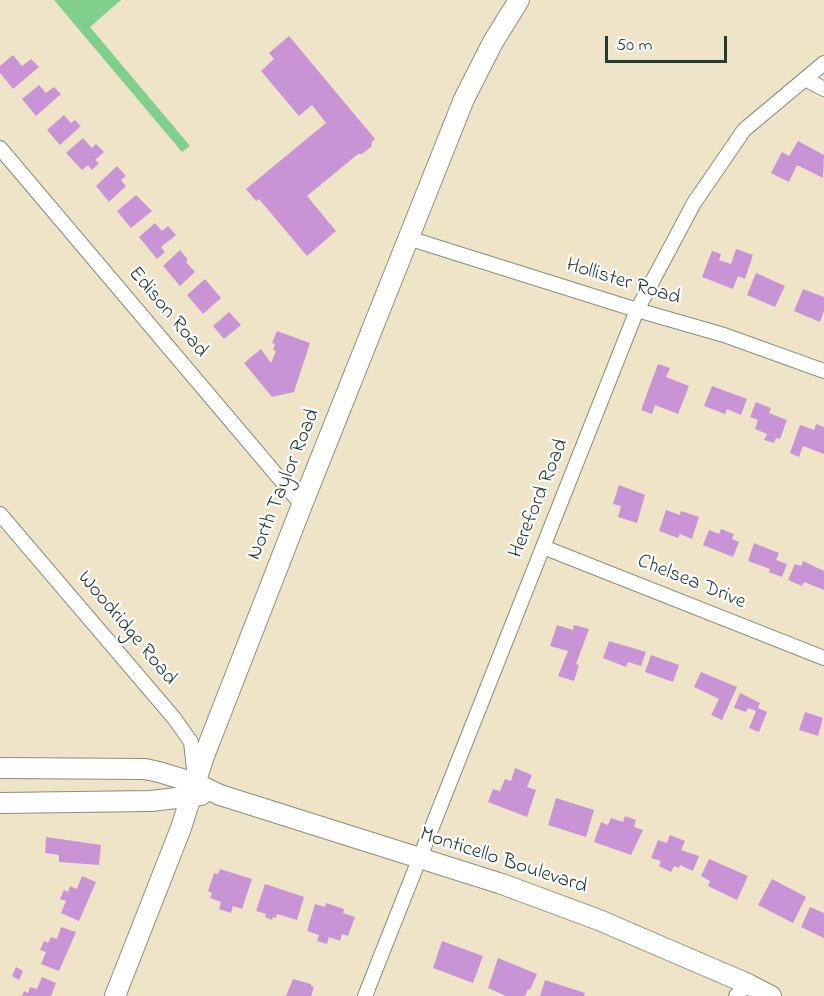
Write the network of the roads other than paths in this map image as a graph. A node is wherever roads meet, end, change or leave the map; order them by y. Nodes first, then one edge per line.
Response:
1 (519, 0) edge
2 (824, 63) edge
3 (805, 79) junction
4 (824, 89) edge
5 (0, 148) edge
6 (408, 238) junction
7 (638, 310) junction
8 (824, 370) edge
9 (302, 506) junction
10 (0, 514) edge
11 (5, 526) edge
12 (543, 547) junction
13 (824, 658) edge
14 (0, 768) edge
15 (193, 790) junction
16 (0, 803) edge
17 (419, 859) junction
18 (742, 990) edge
19 (115, 996) edge
20 (365, 996) edge
21 (771, 996) edge

1 - 6 street, North Taylor Road
2 - 3 street, Hereford Road
3 - 4 street
3 - 7 street, Hereford Road
5 - 9 street, Edison Road
6 - 7 street, Hollister Road
6 - 9 street, North Taylor Road
7 - 8 street, Hollister Road
7 - 12 street, Hereford Road
9 - 15 street, North Taylor Road
10 - 11 street, Woodridge Road
11 - 15 street, Woodridge Road
12 - 13 street, Chelsea Drive
12 - 17 street, Hereford Road
14 - 15 street, Monticello Boulevard
15 - 16 street
15 - 17 street, Monticello Boulevard
15 - 19 street, North Taylor Road
17 - 18 street, Monticello Boulevard
17 - 20 street, Hereford Road
18 - 21 street, Monticello Boulevard

